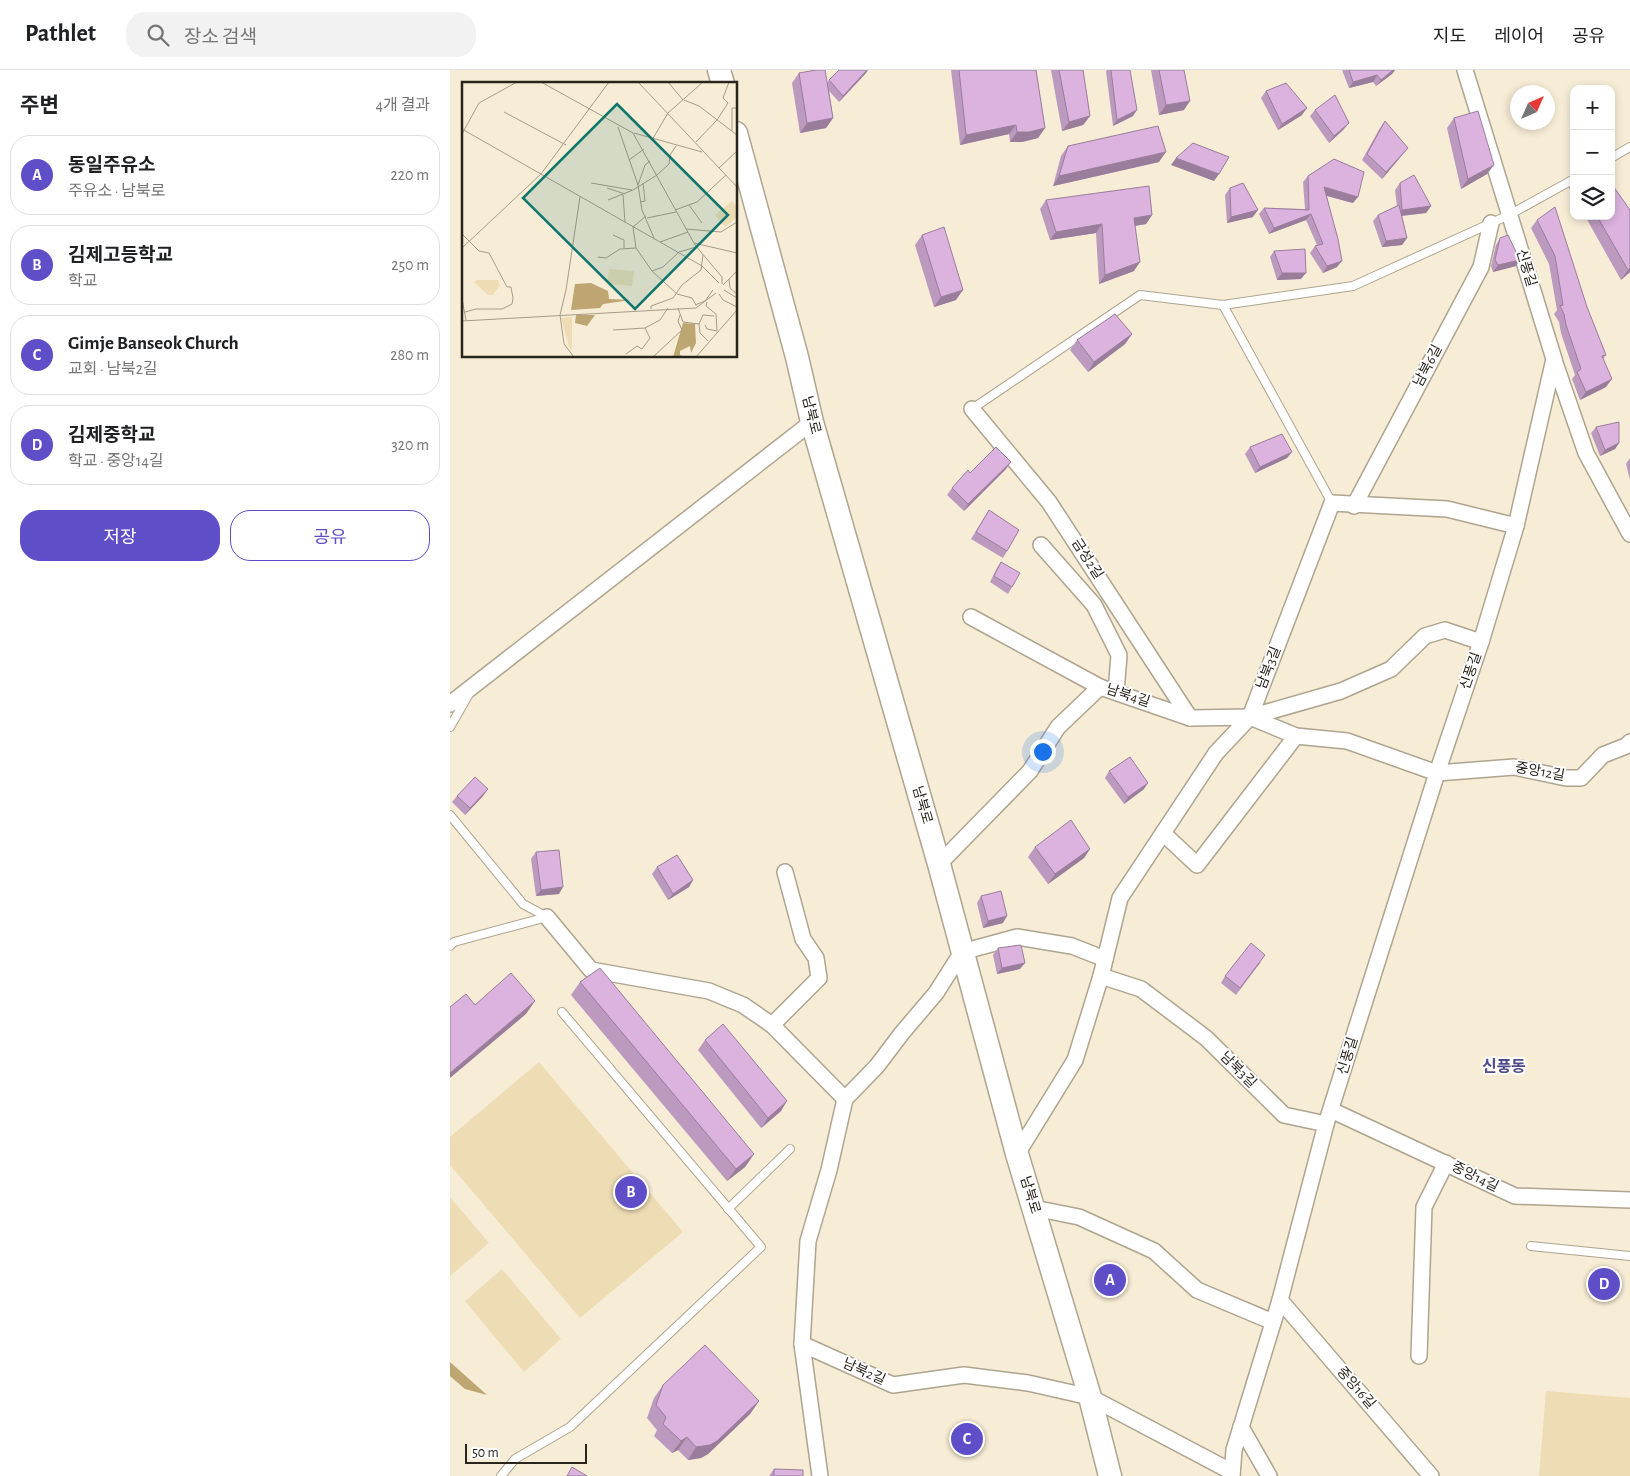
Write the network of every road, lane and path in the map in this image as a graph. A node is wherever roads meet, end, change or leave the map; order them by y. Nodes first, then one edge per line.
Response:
1 (1465, 70) edge
2 (738, 140) edge
3 (1630, 147) edge
4 (1615, 156) edge
5 (1570, 181) edge
6 (1509, 215) junction
7 (1490, 223) junction
8 (1223, 304) junction
9 (1554, 359) junction
10 (972, 409) joint
11 (812, 422) junction
12 (1332, 503) junction
13 (1354, 506) junction
14 (1516, 526) junction
15 (1628, 527) edge
16 (1041, 545) dead end
17 (971, 617) dead end
18 (1481, 642) junction
19 (473, 687) junction
20 (1100, 687) junction
21 (1116, 692) junction
22 (450, 704) edge
23 (1250, 717) junction
24 (1190, 718) junction
25 (450, 727) edge
26 (1296, 736) junction
27 (1630, 742) edge
28 (1437, 773) junction
29 (450, 815) edge
30 (1162, 833) junction
31 (939, 864) junction
32 (785, 872) dead end
33 (547, 918) junction
34 (450, 946) edge
35 (962, 952) junction
36 (1105, 959) junction
37 (1102, 976) junction
38 (562, 1012) dead end
39 (772, 1025) junction
40 (845, 1099) junction
41 (1328, 1117) junction
42 (790, 1149) dead end
43 (1017, 1154) junction
44 (1446, 1163) junction
45 (1630, 1200) edge
46 (1034, 1208) junction
47 (728, 1209) junction
48 (1531, 1246) dead end
49 (1630, 1256) edge
50 (1280, 1300) junction
51 (1273, 1322) junction
52 (802, 1344) junction
53 (1420, 1356) dead end
54 (1090, 1397) junction
55 (1241, 1427) junction
56 (1232, 1474) edge
57 (501, 1476) edge
58 (820, 1476) edge
59 (1110, 1476) edge
60 (1269, 1476) edge
61 (1431, 1476) edge

1 - 6 street, 신풍길
2 - 11 main road, 남북로
3 - 4 lane
5 - 6 lane
6 - 7 lane
6 - 9 street, 신풍길
7 - 8 lane
7 - 13 street, 남북6길
8 - 10 lane
8 - 12 lane
9 - 14 street, 신풍길
9 - 15 street
10 - 24 street, 금성2길
11 - 19 street
11 - 31 main road, 남북로
12 - 13 street
12 - 23 street, 남북3길
13 - 14 street
14 - 18 street, 신풍길
16 - 21 street
17 - 20 street, 남북4길
18 - 23 street, 신풍길
18 - 28 street, 신풍길
19 - 22 street
19 - 25 lane
20 - 21 street, 남북4길
20 - 31 street
21 - 24 street, 남북4길
23 - 24 street, 남북4길
23 - 26 street, 남북4길
23 - 30 street, 남북3길
26 - 28 street, 남북4길
26 - 30 street
27 - 28 street, 중앙12길
28 - 41 street, 신풍길
29 - 33 lane
30 - 36 street, 남북3길
31 - 35 main road, 남북로
32 - 39 street
33 - 34 lane
33 - 39 street
35 - 36 street
35 - 40 street
35 - 43 main road, 남북로
36 - 37 street, 남북3길
37 - 41 street, 남북3길
37 - 43 street, 남북3길
38 - 47 lane
39 - 40 street
40 - 52 street
41 - 44 street, 중앙14길
41 - 50 street, 신풍길
42 - 47 lane
43 - 46 main road, 남북로
44 - 45 street, 중앙14길
44 - 53 street
46 - 51 street
46 - 54 main road, 남북로
47 - 57 lane
48 - 49 lane
50 - 51 street, 신풍길
50 - 61 street, 중앙16길
51 - 55 street, 신풍길
52 - 54 street, 남북2길
52 - 58 street
54 - 56 street, 남북2길
54 - 59 main road, 남북로
55 - 56 street, 신풍길
55 - 60 street

